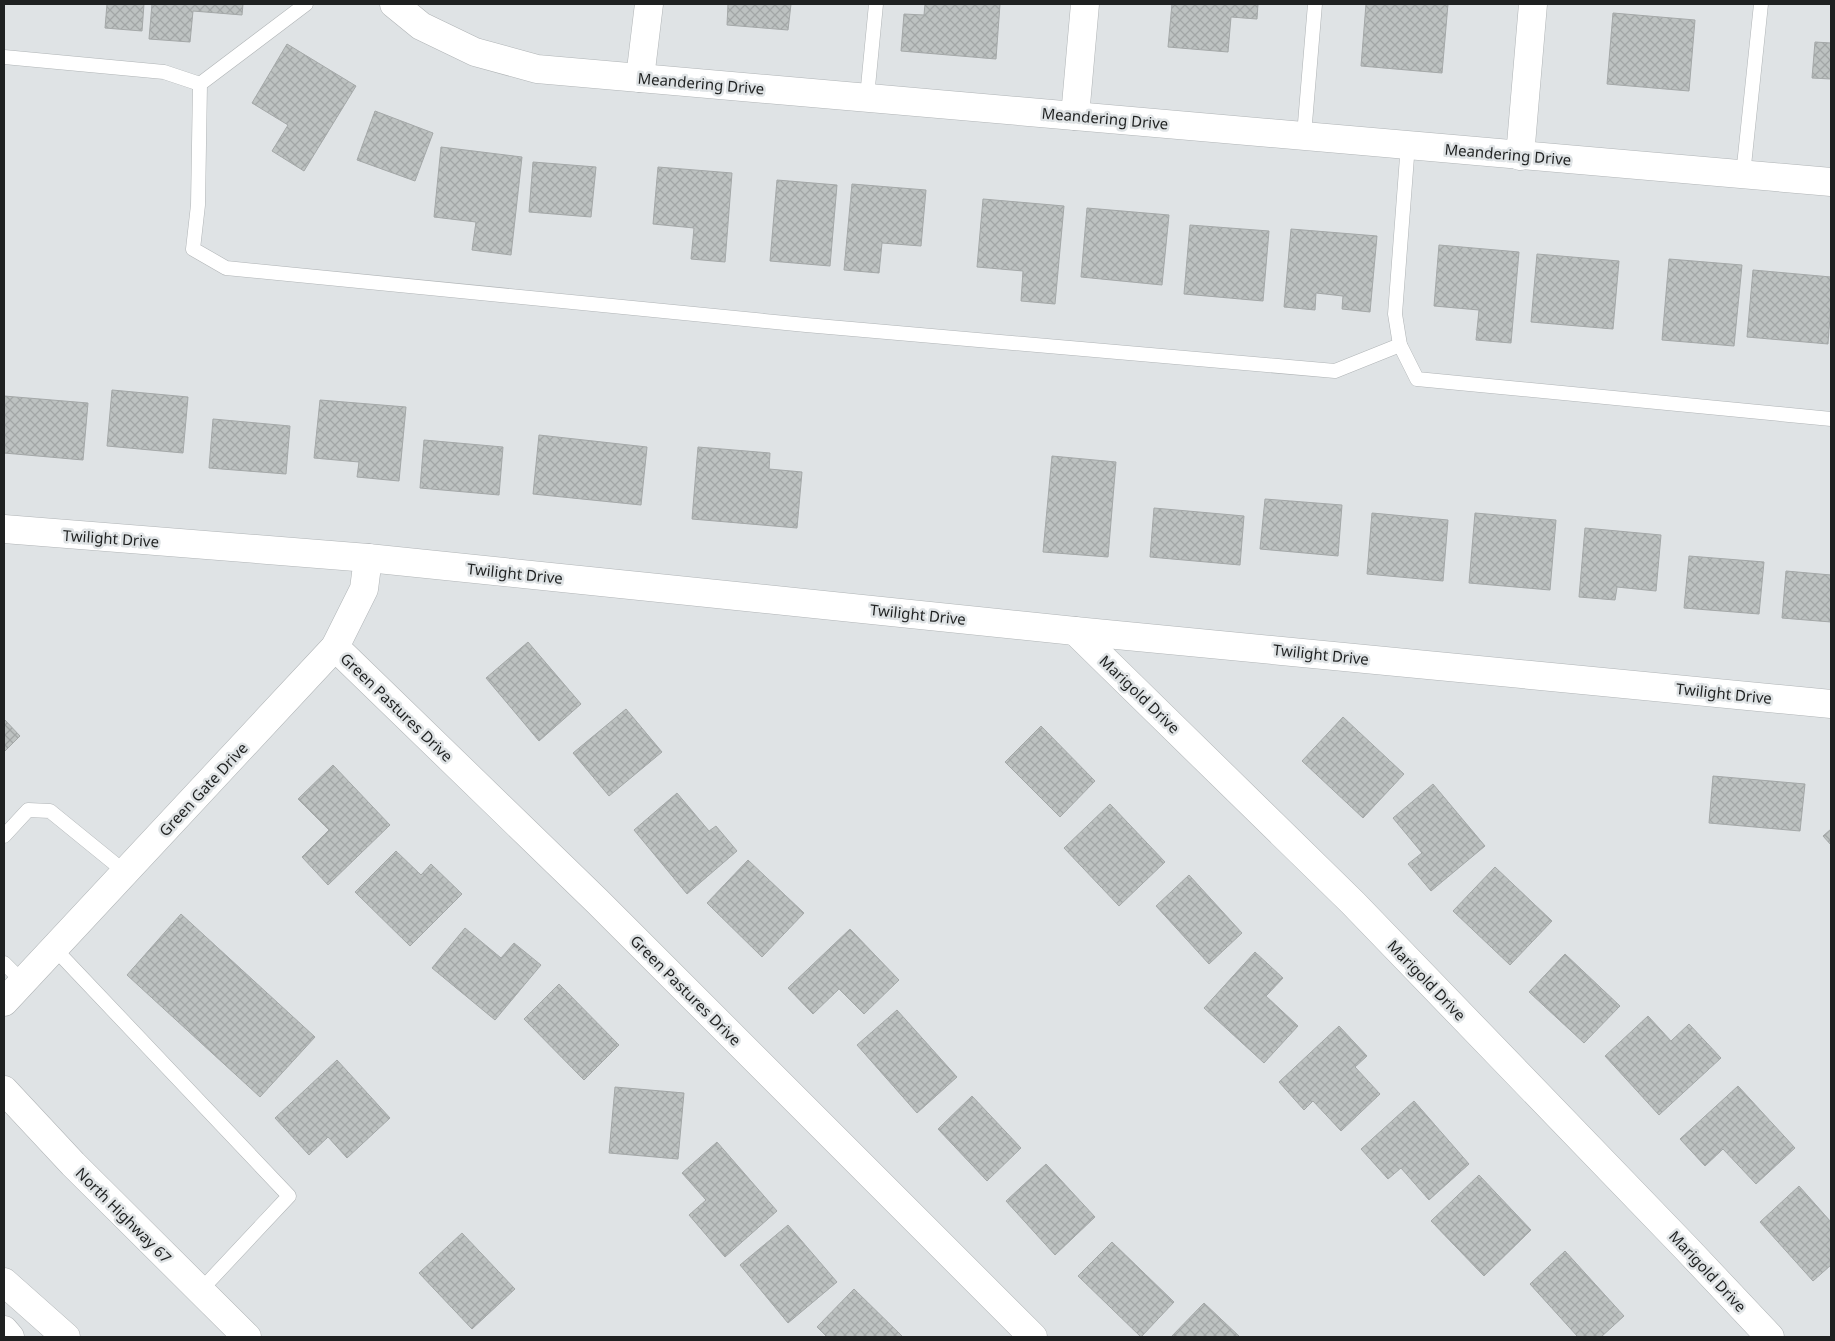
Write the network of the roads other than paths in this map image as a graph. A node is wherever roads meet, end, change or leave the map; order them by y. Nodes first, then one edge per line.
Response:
1 (306, 4) edge
2 (394, 4) edge
3 (649, 4) edge
4 (876, 4) edge
5 (1086, 4) edge
6 (1315, 4) edge
7 (1533, 4) edge
8 (1761, 4) edge
9 (4, 57) edge
10 (640, 78) junction
11 (200, 84) junction
12 (867, 98) junction
13 (1075, 116) junction
14 (1304, 135) junction
15 (1408, 144) junction
16 (1520, 156) junction
17 (1743, 175) junction
18 (1831, 182) edge
19 (1400, 345) junction
20 (1831, 418) edge
21 (4, 530) edge
22 (368, 558) junction
23 (1076, 631) junction
24 (335, 647) junction
25 (1831, 704) edge
26 (4, 836) edge
27 (125, 872) junction
28 (54, 948) junction
29 (4, 962) edge
30 (23, 982) junction
31 (4, 1002) edge
32 (4, 1090) edge
33 (4, 1282) edge
34 (200, 1291) junction
35 (4, 1330) edge
36 (10, 1337) edge
37 (66, 1337) edge
38 (247, 1337) edge
39 (1033, 1337) edge
40 (1770, 1337) edge

1 - 11 lane
2 - 10 main road, Meandering Drive
3 - 10 main road
4 - 12 lane
5 - 13 main road
6 - 14 lane
7 - 16 main road
8 - 17 lane
9 - 11 lane
10 - 12 main road, Meandering Drive
11 - 19 lane
12 - 13 main road, Meandering Drive
13 - 14 main road, Meandering Drive
14 - 15 main road, Meandering Drive
15 - 16 main road, Meandering Drive
15 - 19 lane
16 - 17 main road, Meandering Drive
17 - 18 main road, Meandering Drive
19 - 20 lane
21 - 22 main road, Twilight Drive
22 - 23 main road, Twilight Drive
22 - 24 main road, Green Gate Drive
23 - 25 main road, Twilight Drive
23 - 40 main road, Marigold Drive
24 - 27 main road, Green Gate Drive
24 - 39 main road, Green Pastures Drive
26 - 27 lane
27 - 28 main road, Green Gate Drive
28 - 30 main road, Green Gate Drive
28 - 34 lane
29 - 30 lane
30 - 31 main road, Green Gate Drive
32 - 34 main road, North Highway 67
33 - 37 main road
34 - 38 main road, North Highway 67
35 - 36 main road

